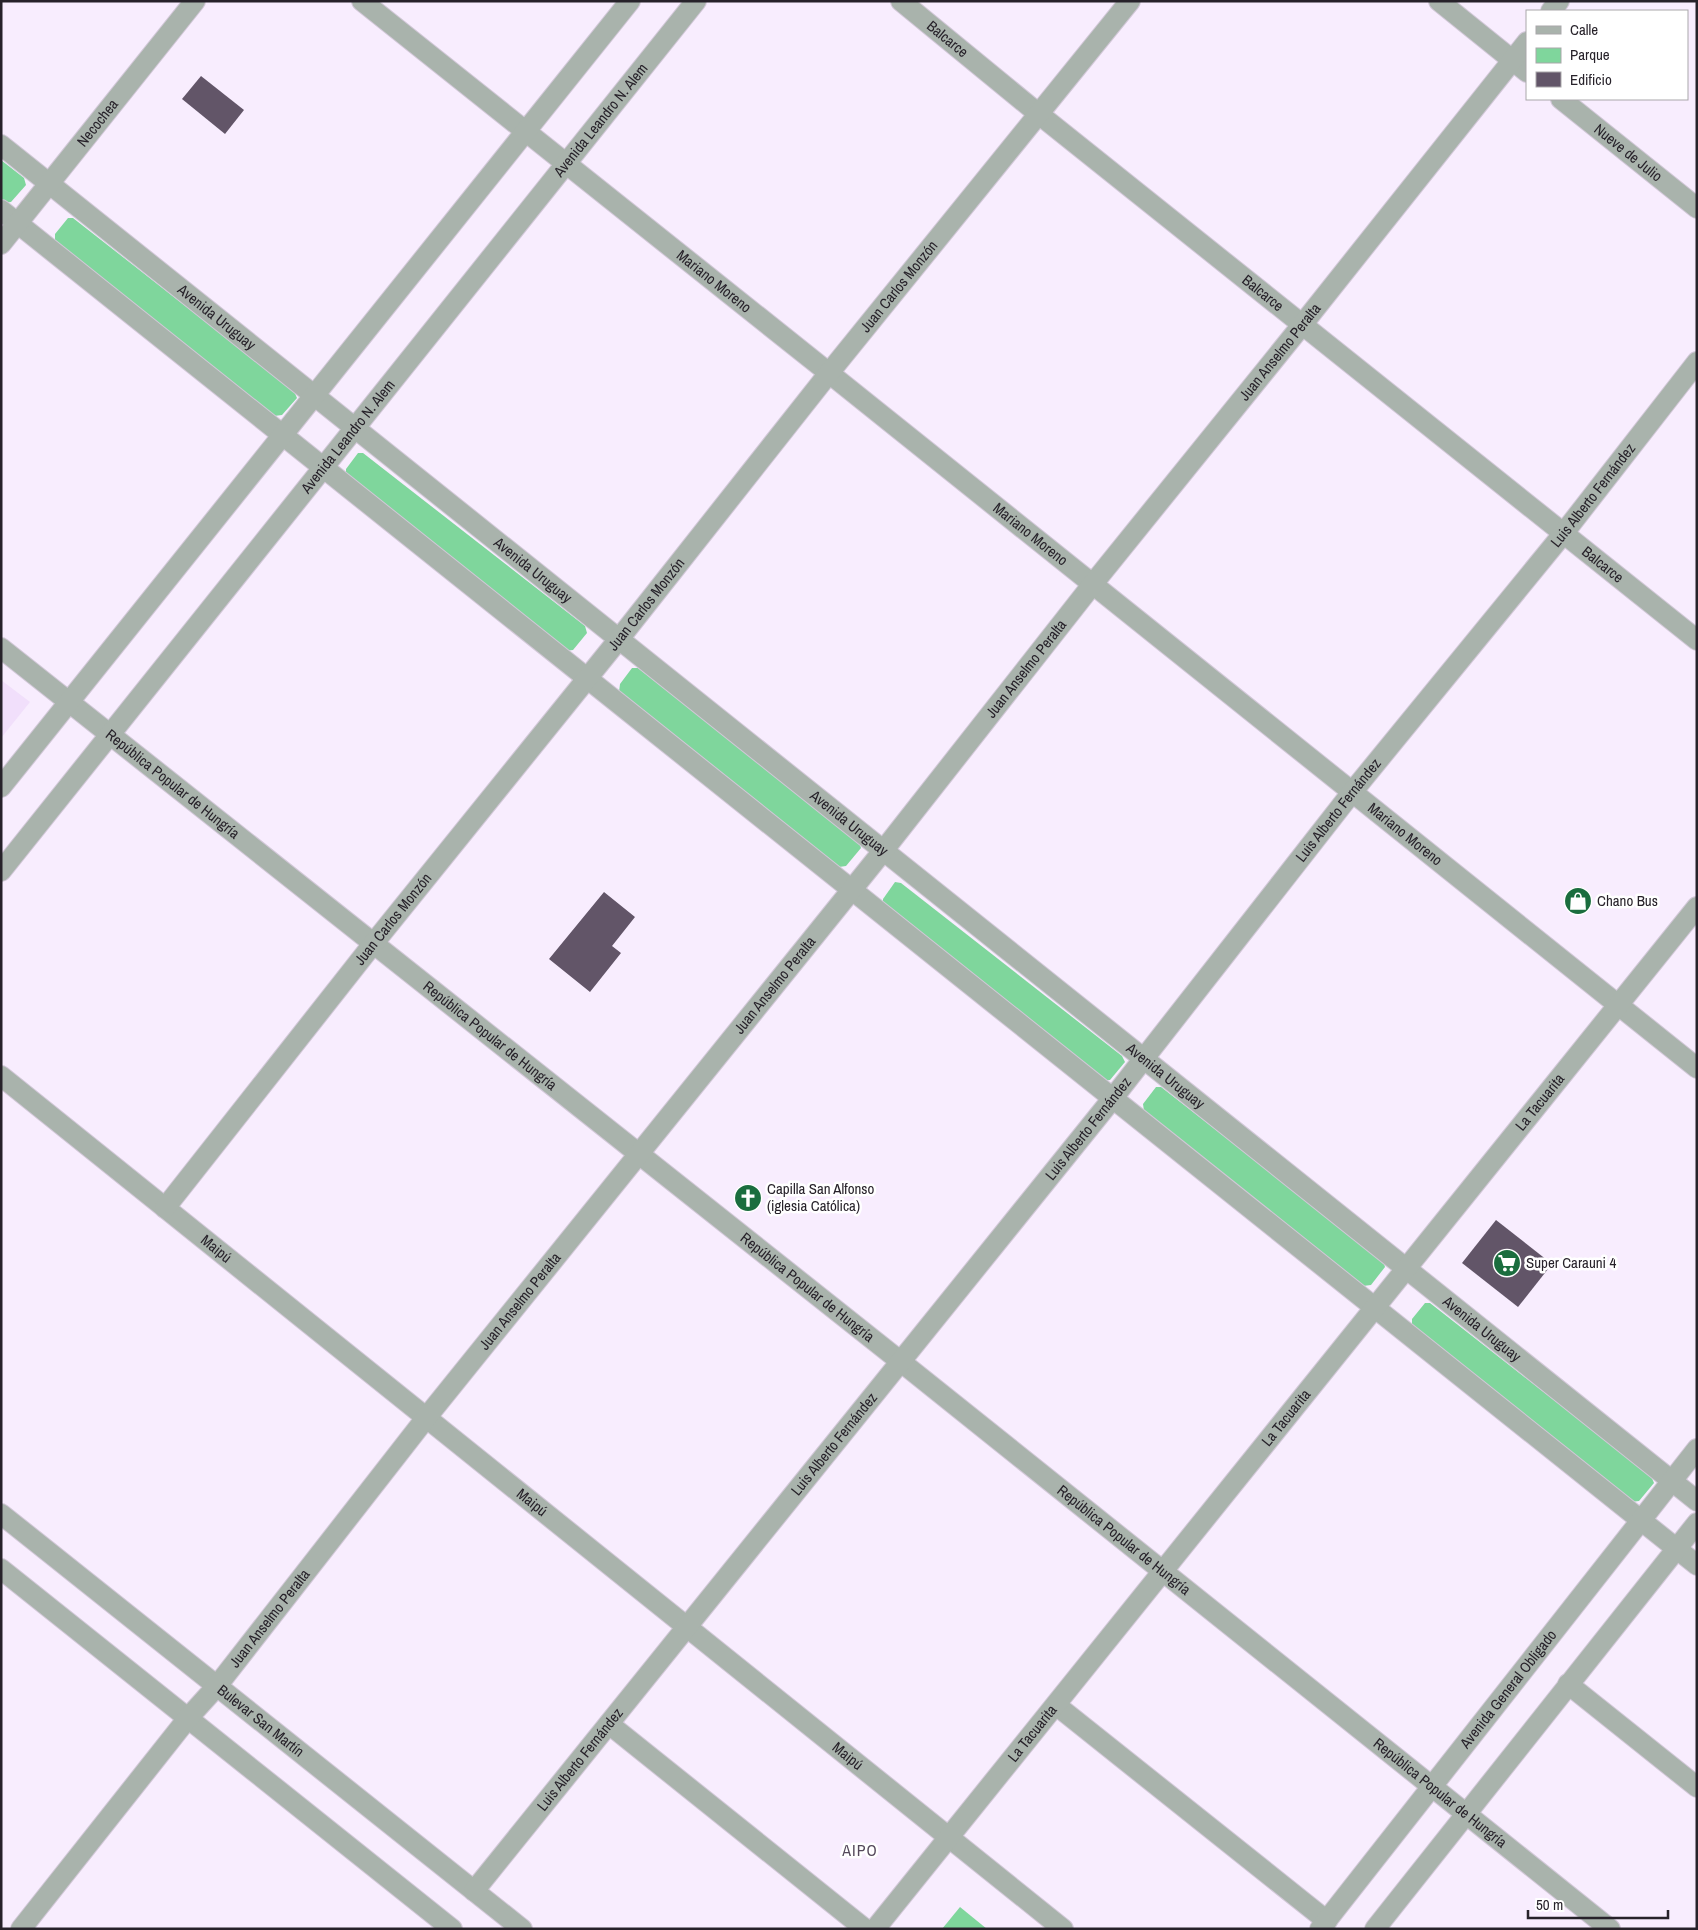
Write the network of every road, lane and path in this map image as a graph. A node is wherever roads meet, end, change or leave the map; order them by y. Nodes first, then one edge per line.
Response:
1 (195, 1) edge
2 (362, 1) edge
3 (630, 1) edge
4 (696, 1) edge
5 (901, 1) edge
6 (1130, 1) edge
7 (1440, 1) edge
8 (1526, 45) edge
9 (1519, 66) edge
10 (1561, 100) edge
11 (1040, 115) junction
12 (526, 131) junction
13 (1, 145) edge
14 (566, 163) junction
15 (49, 184) junction
16 (1697, 208) edge
17 (1, 210) edge
18 (18, 223) junction
19 (1, 244) edge
20 (1302, 325) junction
21 (1697, 362) edge
22 (830, 372) junction
23 (314, 396) junction
24 (356, 429) junction
25 (283, 435) junction
26 (324, 468) junction
27 (1563, 534) junction
28 (1092, 585) junction
29 (619, 639) junction
30 (1697, 640) edge
31 (1, 648) edge
32 (587, 678) junction
33 (69, 702) junction
34 (110, 734) junction
35 (1, 787) edge
36 (1353, 791) junction
37 (883, 850) junction
38 (1, 871) edge
39 (852, 890) junction
40 (1697, 907) edge
41 (373, 944) junction
42 (1619, 1005) junction
43 (1144, 1059) junction
44 (1697, 1068) edge
45 (1, 1076) edge
46 (1112, 1098) junction
47 (639, 1154) junction
48 (165, 1208) junction
49 (1406, 1268) junction
50 (1374, 1308) junction
51 (900, 1361) junction
52 (426, 1418) junction
53 (1697, 1449) edge
54 (1671, 1481) junction
55 (1697, 1501) edge
56 (1, 1514) edge
57 (1640, 1520) junction
58 (1697, 1523) edge
59 (1676, 1549) junction
60 (1697, 1565) edge
61 (1, 1569) edge
62 (1162, 1571) junction
63 (687, 1628) junction
64 (1568, 1684) junction
65 (216, 1686) junction
66 (1056, 1705) junction
67 (188, 1718) junction
68 (609, 1724) junction
69 (1697, 1787) edge
70 (1432, 1788) junction
71 (1466, 1814) junction
72 (948, 1838) junction
73 (474, 1891) junction
74 (1323, 1925) edge
75 (21, 1929) edge
76 (452, 1929) edge
77 (522, 1929) edge
78 (865, 1929) edge
79 (875, 1929) edge
80 (1062, 1929) edge
81 (1375, 1929) edge
82 (1610, 1929) edge

1 - 15 street, Necochea
2 - 12 street, Mariano Moreno
3 - 12 street
4 - 14 street, Avenida Leandro N. Alem
5 - 11 street, Balcarce
6 - 11 street, Juan Carlos Monzón
7 - 9 street
8 - 9 street, Juan Anselmo Peralta
9 - 20 street, Juan Anselmo Peralta
10 - 16 street, Nueve de Julio
11 - 20 street, Balcarce
11 - 22 street, Juan Carlos Monzón
12 - 14 street, Mariano Moreno
12 - 23 street
13 - 15 street, Avenida Uruguay
14 - 22 street, Mariano Moreno
14 - 24 street, Avenida Leandro N. Alem
15 - 18 street, Necochea
15 - 23 street, Avenida Uruguay
17 - 18 street
18 - 19 street, Necochea
18 - 25 street
20 - 27 street, Balcarce
20 - 28 street, Juan Anselmo Peralta
21 - 27 street, Luis Alberto Fernández
22 - 28 street, Mariano Moreno
22 - 29 street, Juan Carlos Monzón
23 - 24 street, Avenida Uruguay
23 - 25 street
24 - 26 street, Avenida Leandro N. Alem
24 - 29 street, Avenida Uruguay
25 - 26 street
25 - 33 street
26 - 32 street
26 - 34 street, Avenida Leandro N. Alem
27 - 30 street, Balcarce
27 - 36 street, Luis Alberto Fernández
28 - 36 street, Mariano Moreno
28 - 37 street, Juan Anselmo Peralta
29 - 32 street, Juan Carlos Monzón
29 - 37 street, Avenida Uruguay
31 - 33 street, República Popular de Hungría
32 - 39 street
32 - 41 street, Juan Carlos Monzón
33 - 34 street, República Popular de Hungría
33 - 35 street
34 - 38 street, Avenida Leandro N. Alem
34 - 41 street, República Popular de Hungría
36 - 42 street, Mariano Moreno
36 - 43 street, Luis Alberto Fernández
37 - 39 street, Juan Anselmo Peralta
37 - 43 street, Avenida Uruguay
39 - 46 street
39 - 47 street, Juan Anselmo Peralta
40 - 42 street, La Tacuarita
41 - 47 street, República Popular de Hungría
41 - 48 street, Juan Carlos Monzón
42 - 44 street, Mariano Moreno
42 - 49 street, La Tacuarita
43 - 46 street, Luis Alberto Fernández
43 - 49 street, Avenida Uruguay
45 - 48 street, Maipú
46 - 50 street
46 - 51 street, Luis Alberto Fernández
47 - 51 street, República Popular de Hungría
47 - 52 street, Juan Anselmo Peralta
48 - 52 street, Maipú
49 - 50 street, La Tacuarita
49 - 54 street, Avenida Uruguay
50 - 57 street
50 - 62 street, La Tacuarita
51 - 62 street, República Popular de Hungría
51 - 63 street, Luis Alberto Fernández
52 - 63 street, Maipú
52 - 65 street, Juan Anselmo Peralta
53 - 54 street, Avenida General Obligado
54 - 55 street, Avenida Uruguay
54 - 57 street, Avenida General Obligado
56 - 65 street, Bulevar San Martín
57 - 59 street
57 - 70 street, Avenida General Obligado
58 - 59 street
59 - 60 street
59 - 64 street
61 - 67 street
62 - 66 street, La Tacuarita
62 - 70 street, República Popular de Hungría
63 - 68 street, Luis Alberto Fernández
63 - 72 street, Maipú
64 - 69 street
64 - 71 street
65 - 67 street, Juan Anselmo Peralta
65 - 73 street, Bulevar San Martín
66 - 72 street, La Tacuarita
66 - 74 street
67 - 75 street, Juan Anselmo Peralta
67 - 76 street
68 - 73 street, Luis Alberto Fernández
68 - 78 street
70 - 71 street, República Popular de Hungría
70 - 74 street, Avenida General Obligado
71 - 81 street
71 - 82 street, República Popular de Hungría
72 - 79 street, La Tacuarita
72 - 80 street, Maipú
73 - 77 street, Bulevar San Martín

